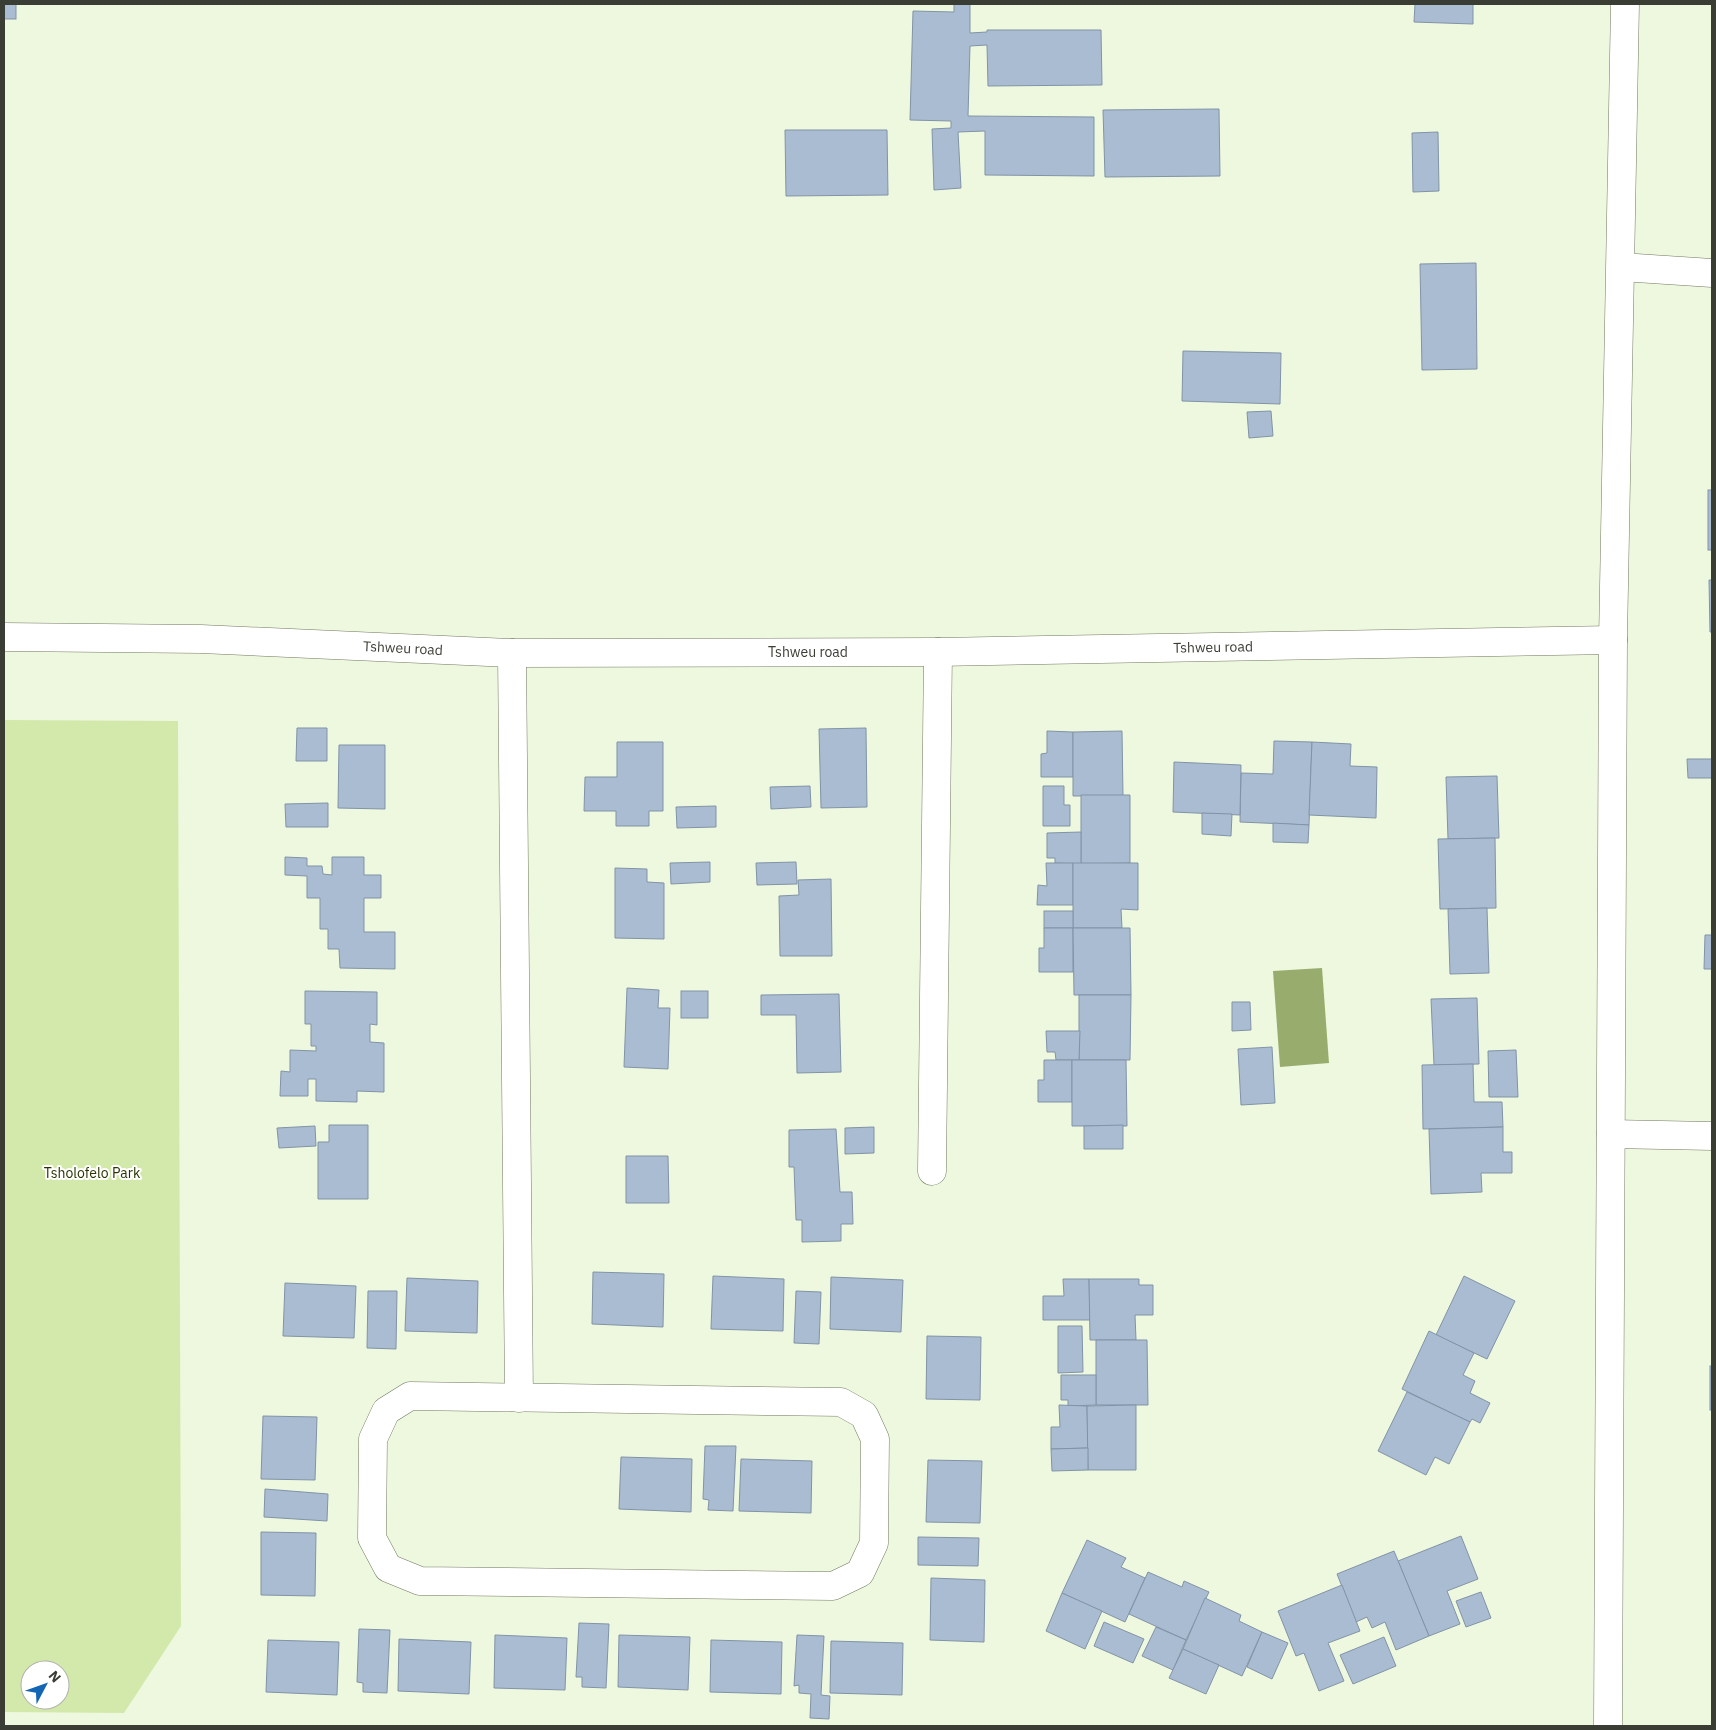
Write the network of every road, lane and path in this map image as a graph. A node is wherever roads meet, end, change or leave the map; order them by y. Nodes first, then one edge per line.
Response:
1 (1625, 4) edge
2 (1621, 267) junction
3 (1712, 273) edge
4 (4, 637) edge
5 (1613, 640) junction
6 (938, 652) junction
7 (512, 653) junction
8 (1611, 1134) junction
9 (1712, 1136) edge
10 (932, 1172) dead end
11 (519, 1398) junction
12 (1608, 1726) edge

1 - 2 street
2 - 3 street
2 - 5 street
4 - 7 street, Tshweu road
5 - 6 street, Tshweu road
5 - 8 street
6 - 7 street, Tshweu road
6 - 10 street
7 - 11 street
8 - 9 street
8 - 12 street
11 - 11 street

